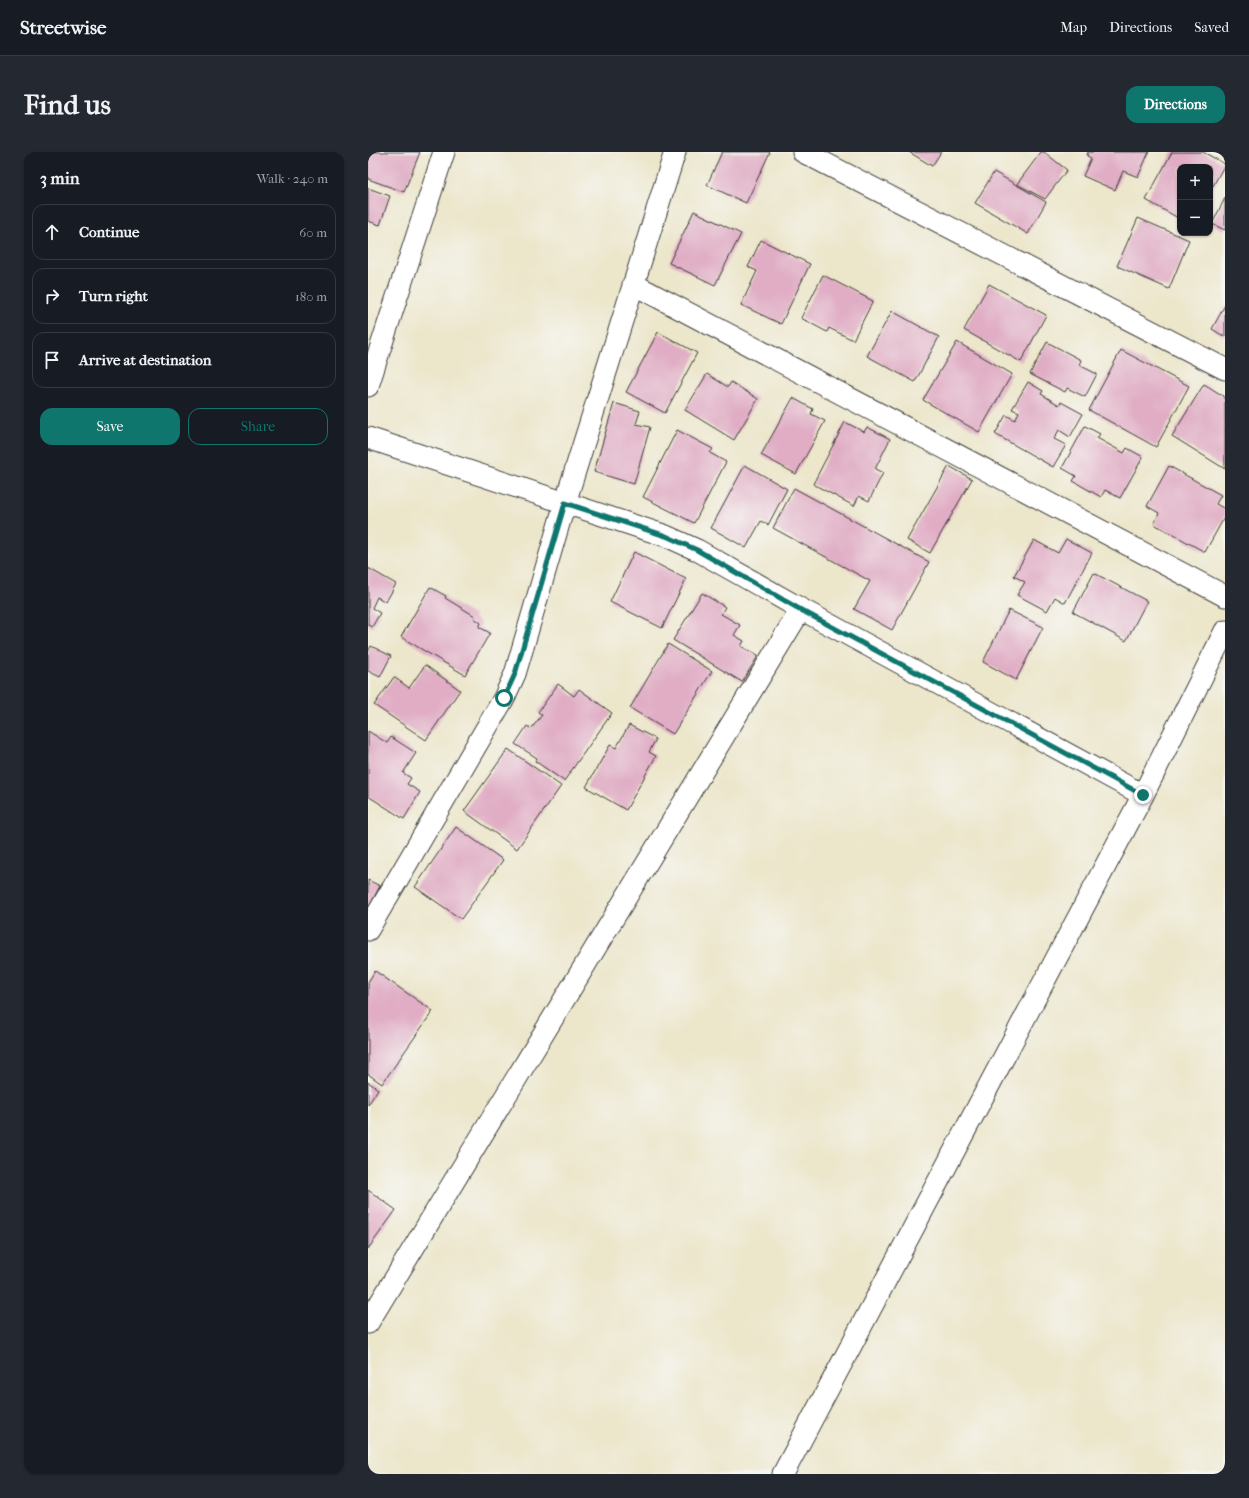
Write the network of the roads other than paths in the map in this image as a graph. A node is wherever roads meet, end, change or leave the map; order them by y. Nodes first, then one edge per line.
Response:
1 (444, 152) edge
2 (675, 152) edge
3 (803, 152) edge
4 (633, 284) junction
5 (1225, 369) edge
6 (368, 386) edge
7 (368, 438) edge
8 (565, 503) junction
9 (1225, 596) edge
10 (801, 610) junction
11 (1225, 631) edge
12 (1143, 795) junction
13 (368, 930) edge
14 (368, 1323) edge
15 (783, 1474) edge

1 - 6 street
2 - 4 street
3 - 5 street
4 - 8 street
4 - 9 street
7 - 8 street
8 - 10 street
8 - 13 street
10 - 12 street
10 - 14 street
11 - 12 street
12 - 15 street

